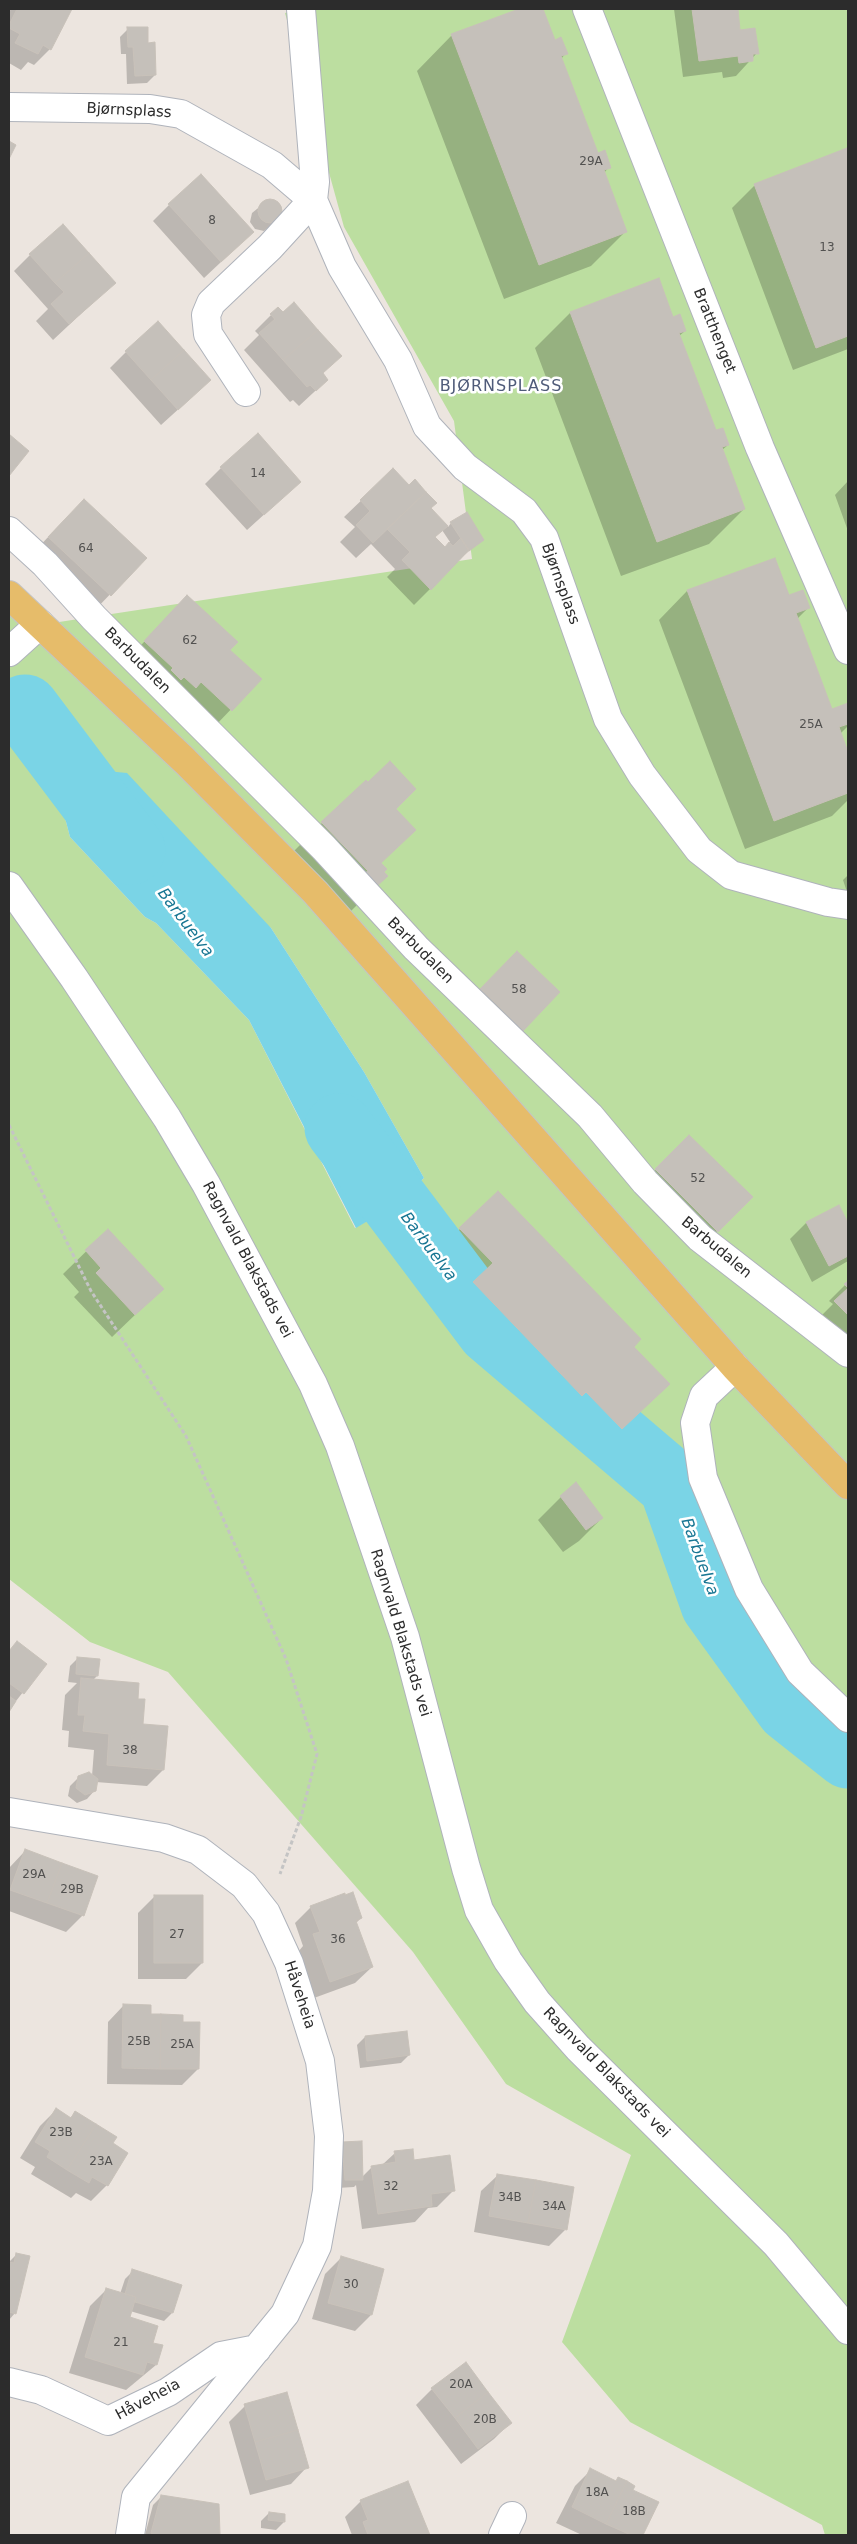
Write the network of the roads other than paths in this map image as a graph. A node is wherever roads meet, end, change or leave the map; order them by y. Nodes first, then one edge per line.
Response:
1 (301, 9) edge
2 (587, 9) edge
3 (9, 107) edge
4 (313, 200) junction
5 (246, 392) dead end
6 (9, 530) edge
7 (9, 595) edge
8 (40, 624) junction
9 (848, 650) edge
10 (9, 652) edge
11 (9, 886) edge
12 (848, 905) edge
13 (848, 1353) edge
14 (735, 1367) junction
15 (848, 1485) edge
16 (848, 1718) edge
17 (9, 1812) edge
18 (848, 2330) edge
19 (257, 2349) junction
20 (9, 2382) edge
21 (130, 2535) edge

1 - 4 street, Bjørnsplass
2 - 9 street, Bratthenget
3 - 4 street, Bjørnsplass
4 - 5 street
4 - 12 street, Bjørnsplass
6 - 13 street, Barbudalen
7 - 8 main road
8 - 10 street
8 - 14 main road
11 - 18 street, Ragnvald Blakstads vei
14 - 15 main road
14 - 16 street
17 - 19 street, Håveheia
19 - 20 street, Håveheia
19 - 21 street, Håveheia

